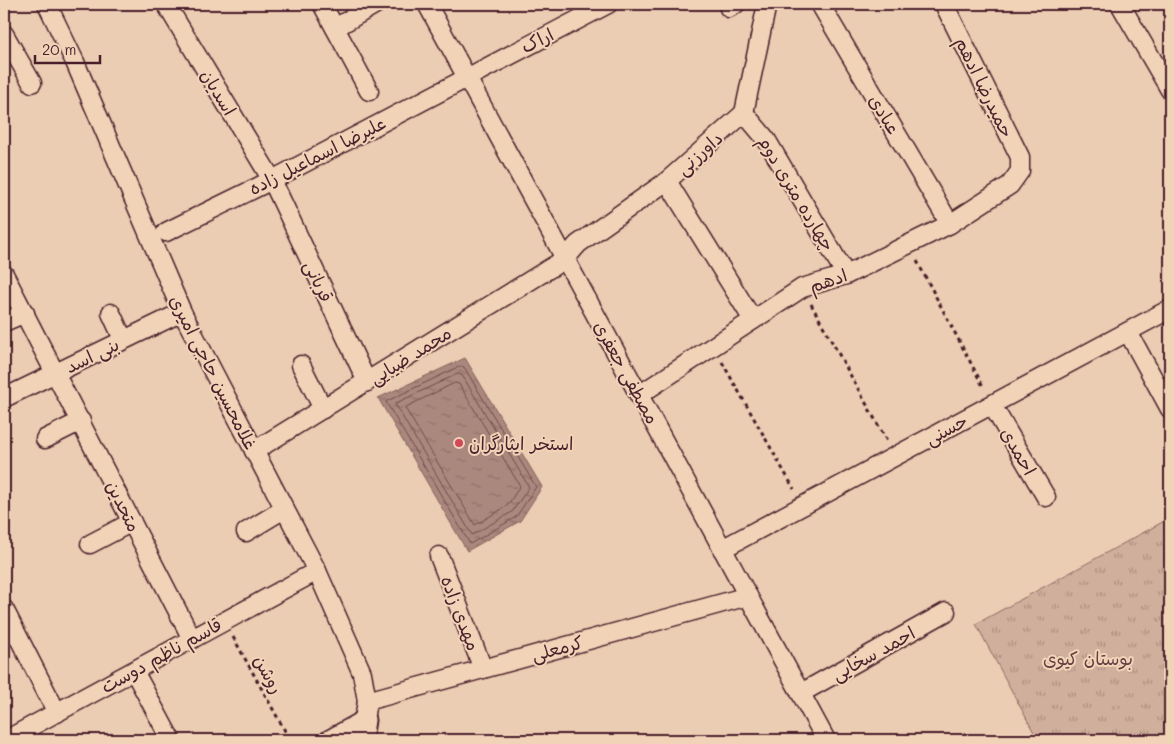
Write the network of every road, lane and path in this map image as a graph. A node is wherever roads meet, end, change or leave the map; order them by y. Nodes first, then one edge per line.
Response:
1 (47, 4) edge
2 (166, 4) edge
3 (322, 4) edge
4 (376, 4) edge
5 (427, 4) edge
6 (608, 4) edge
7 (767, 4) edge
8 (820, 4) edge
9 (944, 4) edge
10 (1120, 4) edge
11 (335, 28) junction
12 (4, 34) edge
13 (466, 77) junction
14 (32, 83) dead end
15 (1170, 90) edge
16 (369, 91) dead end
17 (744, 113) junction
18 (1020, 171) joint
19 (272, 180) junction
20 (667, 182) junction
21 (950, 224) junction
22 (166, 232) dead end
23 (909, 245) junction
24 (565, 259) junction
25 (4, 274) edge
26 (846, 274) junction
27 (802, 288) junction
28 (1170, 309) edge
29 (25, 312) junction
30 (182, 312) junction
31 (111, 313) dead end
32 (753, 320) junction
33 (4, 322) edge
34 (1128, 332) junction
35 (124, 339) junction
36 (712, 346) junction
37 (301, 365) dead end
38 (56, 373) junction
39 (366, 382) junction
40 (639, 395) junction
41 (4, 398) edge
42 (992, 404) junction
43 (323, 409) junction
44 (1170, 409) edge
45 (81, 421) junction
46 (45, 439) dead end
47 (254, 451) junction
48 (896, 456) junction
49 (1046, 497) dead end
50 (803, 506) junction
51 (284, 509) junction
52 (132, 522) junction
53 (246, 532) dead end
54 (90, 544) dead end
55 (722, 549) junction
56 (440, 556) dead end
57 (317, 570) junction
58 (748, 596) junction
59 (4, 610) edge
60 (946, 612) dead end
61 (225, 621) junction
62 (192, 639) junction
63 (483, 669) junction
64 (134, 671) junction
65 (801, 693) junction
66 (56, 712) junction
67 (364, 720) edge
68 (6, 740) edge
69 (171, 740) edge
70 (290, 740) edge
71 (328, 740) edge
72 (826, 740) edge

1 - 30 street, غلامحسین حاجی امیری
2 - 19 street, اسدیان
3 - 11 street
4 - 11 street
5 - 13 street, مصطفی جعفری
6 - 13 street, اراک
7 - 17 street
8 - 21 street, عبادی
9 - 18 street, حمیدرضا ادهم
10 - 15 street
11 - 16 street
12 - 14 street
13 - 19 street, علیرضا اسماعیل زاده
13 - 24 street, مصطفی جعفری
17 - 20 street, داورزنی
17 - 26 street, چهارده متری دوم
18 - 21 street, ادهم
19 - 22 street, علیرضا اسماعیل زاده
19 - 39 street, قربانی
20 - 24 street, داورزنی
20 - 32 street
21 - 23 street, ادهم
23 - 26 street, ادهم
23 - 42 path
24 - 39 street, محمد ضیایی
24 - 40 street, مصطفی جعفری
25 - 29 street, متحدین
26 - 27 street, ادهم
27 - 32 street, ادهم
27 - 48 path
28 - 34 street, حسنی
29 - 33 street
29 - 38 street, متحدین
30 - 35 street, بنی اسد
30 - 47 street, غلامحسین حاجی امیری
31 - 35 street
32 - 36 street, ادهم
34 - 42 street, حسنی
34 - 44 street
35 - 38 street, بنی اسد
36 - 40 street, ادهم
36 - 50 path
37 - 43 street
38 - 41 street, بنی اسد
38 - 45 street, متحدین
39 - 43 street, محمد ضیایی
40 - 55 street, مصطفی جعفری
42 - 48 street, حسنی
42 - 49 street, احمدی
43 - 47 street, محمد ضیایی
45 - 46 street
45 - 52 street, متحدین
47 - 51 street, غلامحسین حاجی امیری
48 - 50 street, حسنی
50 - 55 street, حسنی
51 - 53 street
51 - 57 street, غلامحسین حاجی امیری
52 - 54 street
52 - 62 street, متحدین
55 - 58 street, مصطفی جعفری
56 - 63 street, مهدی زاده
57 - 61 street, قاسم ناظم دوست
57 - 67 street, غلامحسین حاجی امیری
58 - 63 street, کرمعلی
58 - 65 street, مصطفی جعفری
59 - 66 street
60 - 65 street, احمد سخایی
61 - 62 street, قاسم ناظم دوست
61 - 70 path, روشن
62 - 64 street, قاسم ناظم دوست
63 - 67 street, کرمعلی
64 - 66 street, قاسم ناظم دوست
64 - 69 street
65 - 72 street, مصطفی جعفری
66 - 68 street, قاسم ناظم دوست
67 - 71 street, کرمعلی

